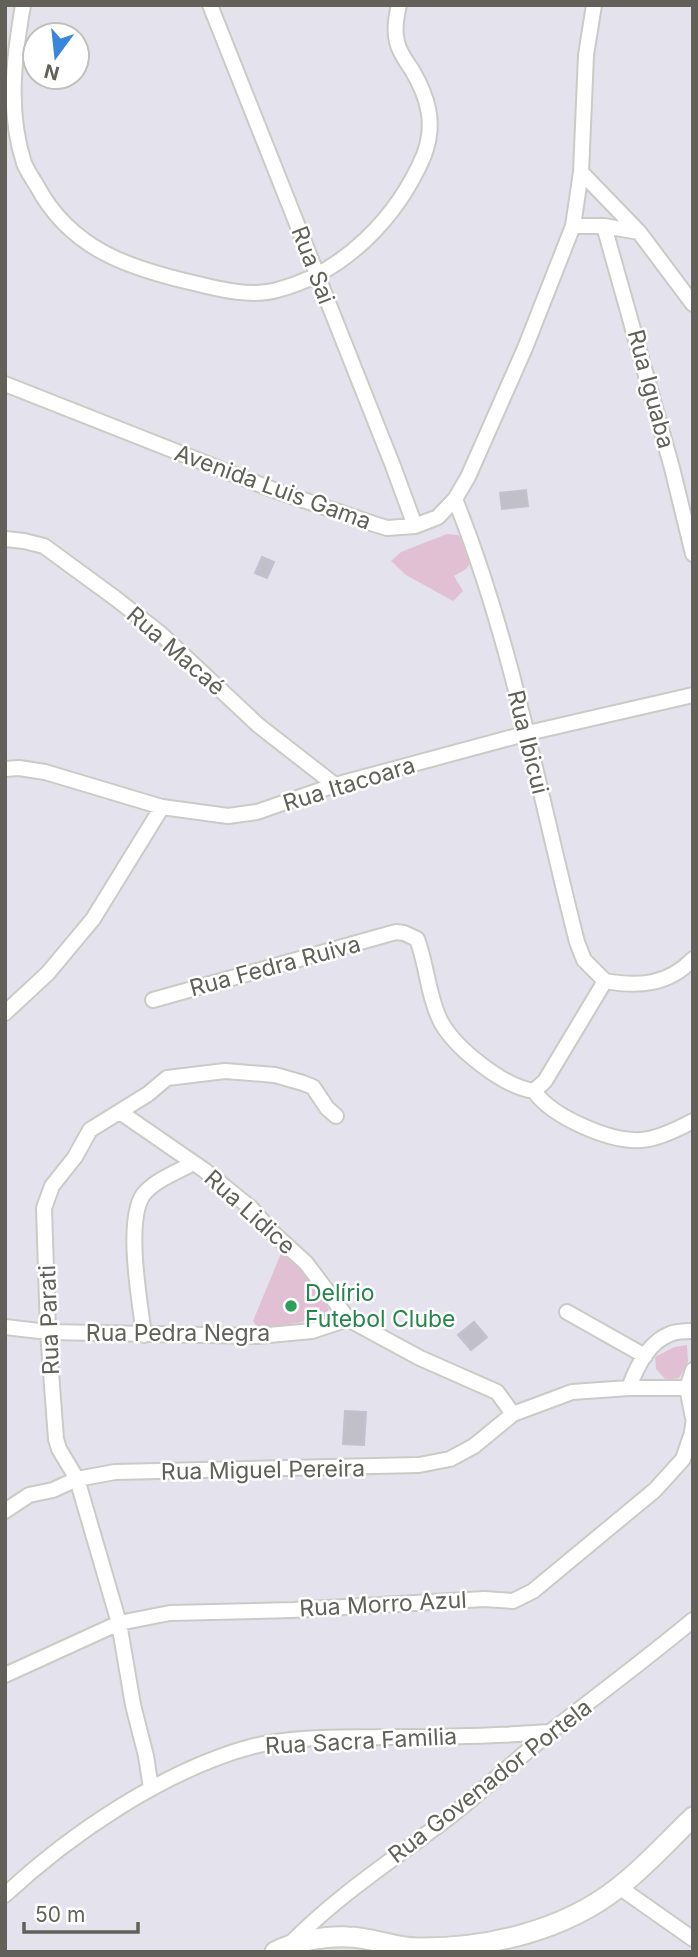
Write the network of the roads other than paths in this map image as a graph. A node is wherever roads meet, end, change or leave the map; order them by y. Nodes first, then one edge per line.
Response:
1 (23, 5) edge
2 (210, 5) edge
3 (399, 5) edge
4 (594, 5) edge
5 (581, 173) junction
6 (573, 226) junction
7 (604, 226) junction
8 (639, 232) junction
9 (318, 275) junction
10 (693, 304) edge
11 (5, 384) edge
12 (455, 499) junction
13 (415, 526) junction
14 (5, 539) edge
15 (693, 554) edge
16 (693, 695) edge
17 (528, 733) junction
18 (5, 769) edge
19 (335, 785) junction
20 (162, 807) junction
21 (693, 959) edge
22 (605, 981) junction
23 (153, 1000) dead end
24 (5, 1013) edge
25 (534, 1091) junction
26 (120, 1112) junction
27 (336, 1116) dead end
28 (693, 1121) edge
29 (193, 1163) junction
30 (567, 1312) dead end
31 (348, 1319) junction
32 (5, 1327) edge
33 (693, 1331) edge
34 (48, 1332) junction
35 (144, 1335) junction
36 (645, 1356) junction
37 (690, 1378) edge
38 (629, 1388) junction
39 (513, 1413) junction
40 (693, 1418) edge
41 (693, 1424) edge
42 (77, 1479) junction
43 (5, 1511) edge
44 (693, 1620) edge
45 (119, 1623) junction
46 (5, 1675) edge
47 (550, 1732) junction
48 (151, 1788) junction
49 (693, 1817) edge
50 (619, 1887) junction
51 (6, 1892) edge
52 (693, 1939) edge
53 (282, 1948) edge
54 (417, 1950) edge

1 - 9 street
2 - 9 street, Rua Sai
3 - 9 street
4 - 5 street, Avenida Luis Gama
5 - 6 street, Avenida Luis Gama
5 - 8 street
6 - 7 street
6 - 12 street, Avenida Luis Gama
7 - 8 street
7 - 15 street, Rua Iguaba
8 - 10 street
9 - 13 street, Rua Sai
11 - 13 street, Avenida Luis Gama
12 - 13 street, Avenida Luis Gama
12 - 17 street, Rua Ibicui
14 - 19 street, Rua Macaé
16 - 17 street, Rua Itacoara
17 - 19 street, Rua Itacoara
17 - 22 street, Rua Ibicui
18 - 20 street, Rua Itacoara
19 - 20 street, Rua Itacoara
20 - 24 street
21 - 22 street
22 - 25 street
23 - 25 street, Rua Fedra Ruiva
25 - 28 street
26 - 27 street, Rua Parati
26 - 29 street, Rua Lidice
26 - 34 street, Rua Parati
29 - 31 street, Rua Lidice
29 - 35 street
30 - 36 street
31 - 35 street, Rua Pedra Negra
31 - 39 street, Rua Lidice
32 - 34 street, Rua Pedra Negra
33 - 36 street
34 - 35 street, Rua Pedra Negra
34 - 42 street, Rua Parati
36 - 38 street
37 - 38 street
37 - 40 street
38 - 39 street
39 - 42 street, Rua Miguel Pereira
41 - 45 street, Rua Morro Azul
42 - 43 street, Rua Miguel Pereira
42 - 45 street, Rua Parati
44 - 47 street, Rua Govenador Portela
45 - 46 street, Rua Morro Azul
45 - 48 street, Rua Parati
47 - 48 street, Rua Sacra Familia
47 - 53 street, Rua Govenador Portela
48 - 51 street, Rua Sacra Familia
49 - 50 main road
50 - 52 street
50 - 54 main road
53 - 54 main road

